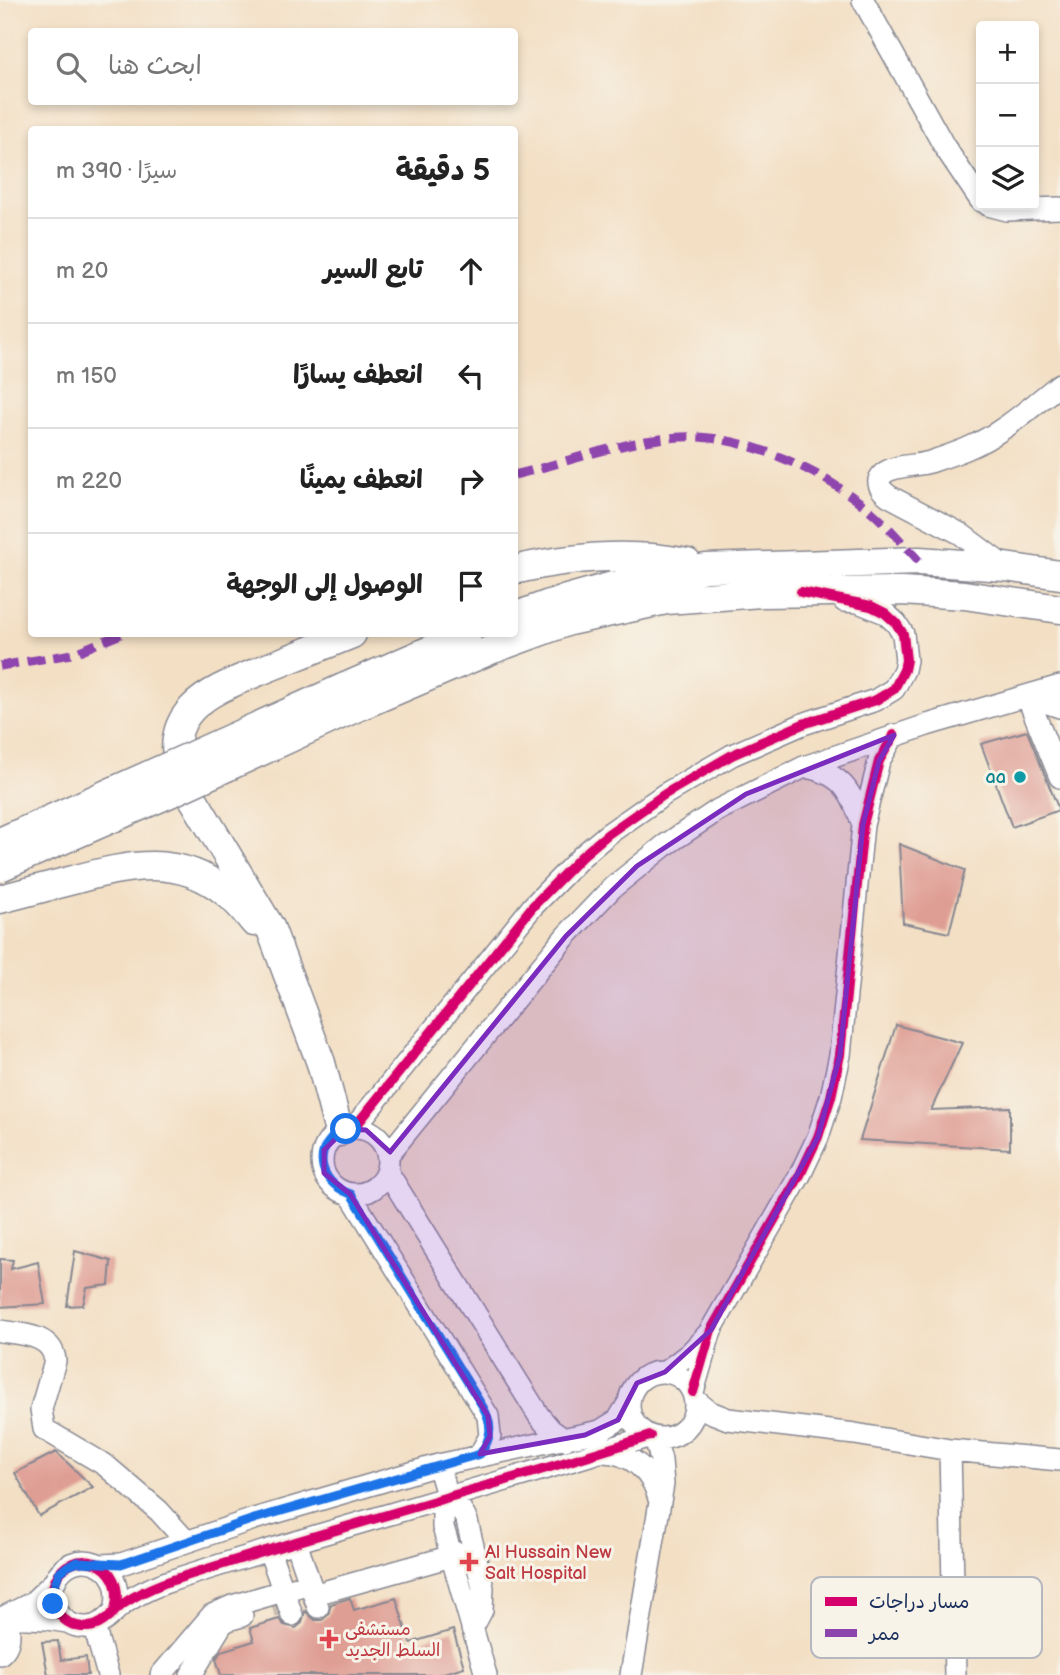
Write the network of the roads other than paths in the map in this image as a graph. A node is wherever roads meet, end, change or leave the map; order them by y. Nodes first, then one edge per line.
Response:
1 (863, 0) edge
2 (976, 194) edge
3 (1060, 208) edge
4 (1039, 209) edge
5 (1060, 384) edge
6 (1005, 567) junction
7 (706, 568) junction
8 (518, 569) edge
9 (1060, 575) edge
10 (801, 592) junction
11 (1060, 609) edge
12 (518, 616) edge
13 (345, 637) edge
14 (461, 637) edge
15 (1060, 686) edge
16 (1027, 696) junction
17 (349, 698) junction
18 (1060, 708) edge
19 (894, 735) junction
20 (804, 766) junction
21 (1060, 777) edge
22 (863, 825) junction
23 (0, 842) edge
24 (0, 867) edge
25 (0, 899) edge
26 (280, 951) junction
27 (347, 1130) junction
28 (387, 1163) junction
29 (351, 1194) junction
30 (712, 1330) junction
31 (0, 1331) edge
32 (665, 1372) junction
33 (694, 1396) junction
34 (629, 1402) junction
35 (728, 1419) junction
36 (686, 1429) junction
37 (652, 1437) junction
38 (565, 1440) junction
39 (950, 1450) junction
40 (594, 1453) junction
41 (480, 1454) junction
42 (1060, 1460) edge
43 (438, 1465) junction
44 (663, 1484) junction
45 (449, 1498) junction
46 (660, 1510) junction
47 (186, 1541) junction
48 (296, 1542) junction
49 (269, 1550) junction
50 (475, 1550) junction
51 (452, 1555) junction
52 (100, 1564) junction
53 (953, 1577) edge
54 (54, 1583) junction
55 (317, 1594) junction
56 (283, 1604) junction
57 (115, 1610) junction
58 (4, 1618) edge
59 (67, 1622) junction
60 (94, 1626) junction
61 (472, 1629) junction
62 (0, 1654) edge
63 (636, 1674) edge
64 (108, 1675) edge
65 (162, 1675) edge
66 (191, 1675) edge
67 (486, 1675) edge

1 - 2 street
3 - 4 street
5 - 6 street
6 - 7 main road
6 - 9 main road
7 - 8 main road
7 - 12 main road
10 - 11 main road
10 - 17 main road
10 - 27 street
13 - 26 main road
14 - 17 main road
15 - 16 street
16 - 18 street
16 - 19 street
16 - 21 street
17 - 23 main road, bridge
17 - 24 main road, bridge
19 - 20 street
19 - 22 street
20 - 22 street
20 - 28 street
22 - 30 street
25 - 26 main road
26 - 27 main road
27 - 28 street
27 - 29 street
28 - 29 street
28 - 38 street
29 - 41 street
30 - 32 street
30 - 33 street
31 - 47 street
32 - 33 street
32 - 34 street
33 - 35 street
33 - 36 street
34 - 37 street
34 - 38 street
35 - 36 street
35 - 39 street
36 - 37 street
36 - 44 street
37 - 40 street
37 - 44 street
38 - 41 street
39 - 42 street
39 - 53 street
40 - 45 street
40 - 46 street
41 - 43 street
43 - 45 street
43 - 47 street
44 - 46 street
45 - 48 street
45 - 50 street
45 - 51 street
46 - 63 street
47 - 52 street
48 - 49 street
48 - 55 street
49 - 56 street
49 - 57 street
50 - 51 street
50 - 61 street
51 - 55 street
51 - 61 street
52 - 54 street
52 - 57 street
54 - 58 street
54 - 59 street
55 - 56 street
56 - 65 street
56 - 66 street
57 - 60 street
58 - 59 street
58 - 62 street
59 - 60 street
60 - 64 street
61 - 67 street

